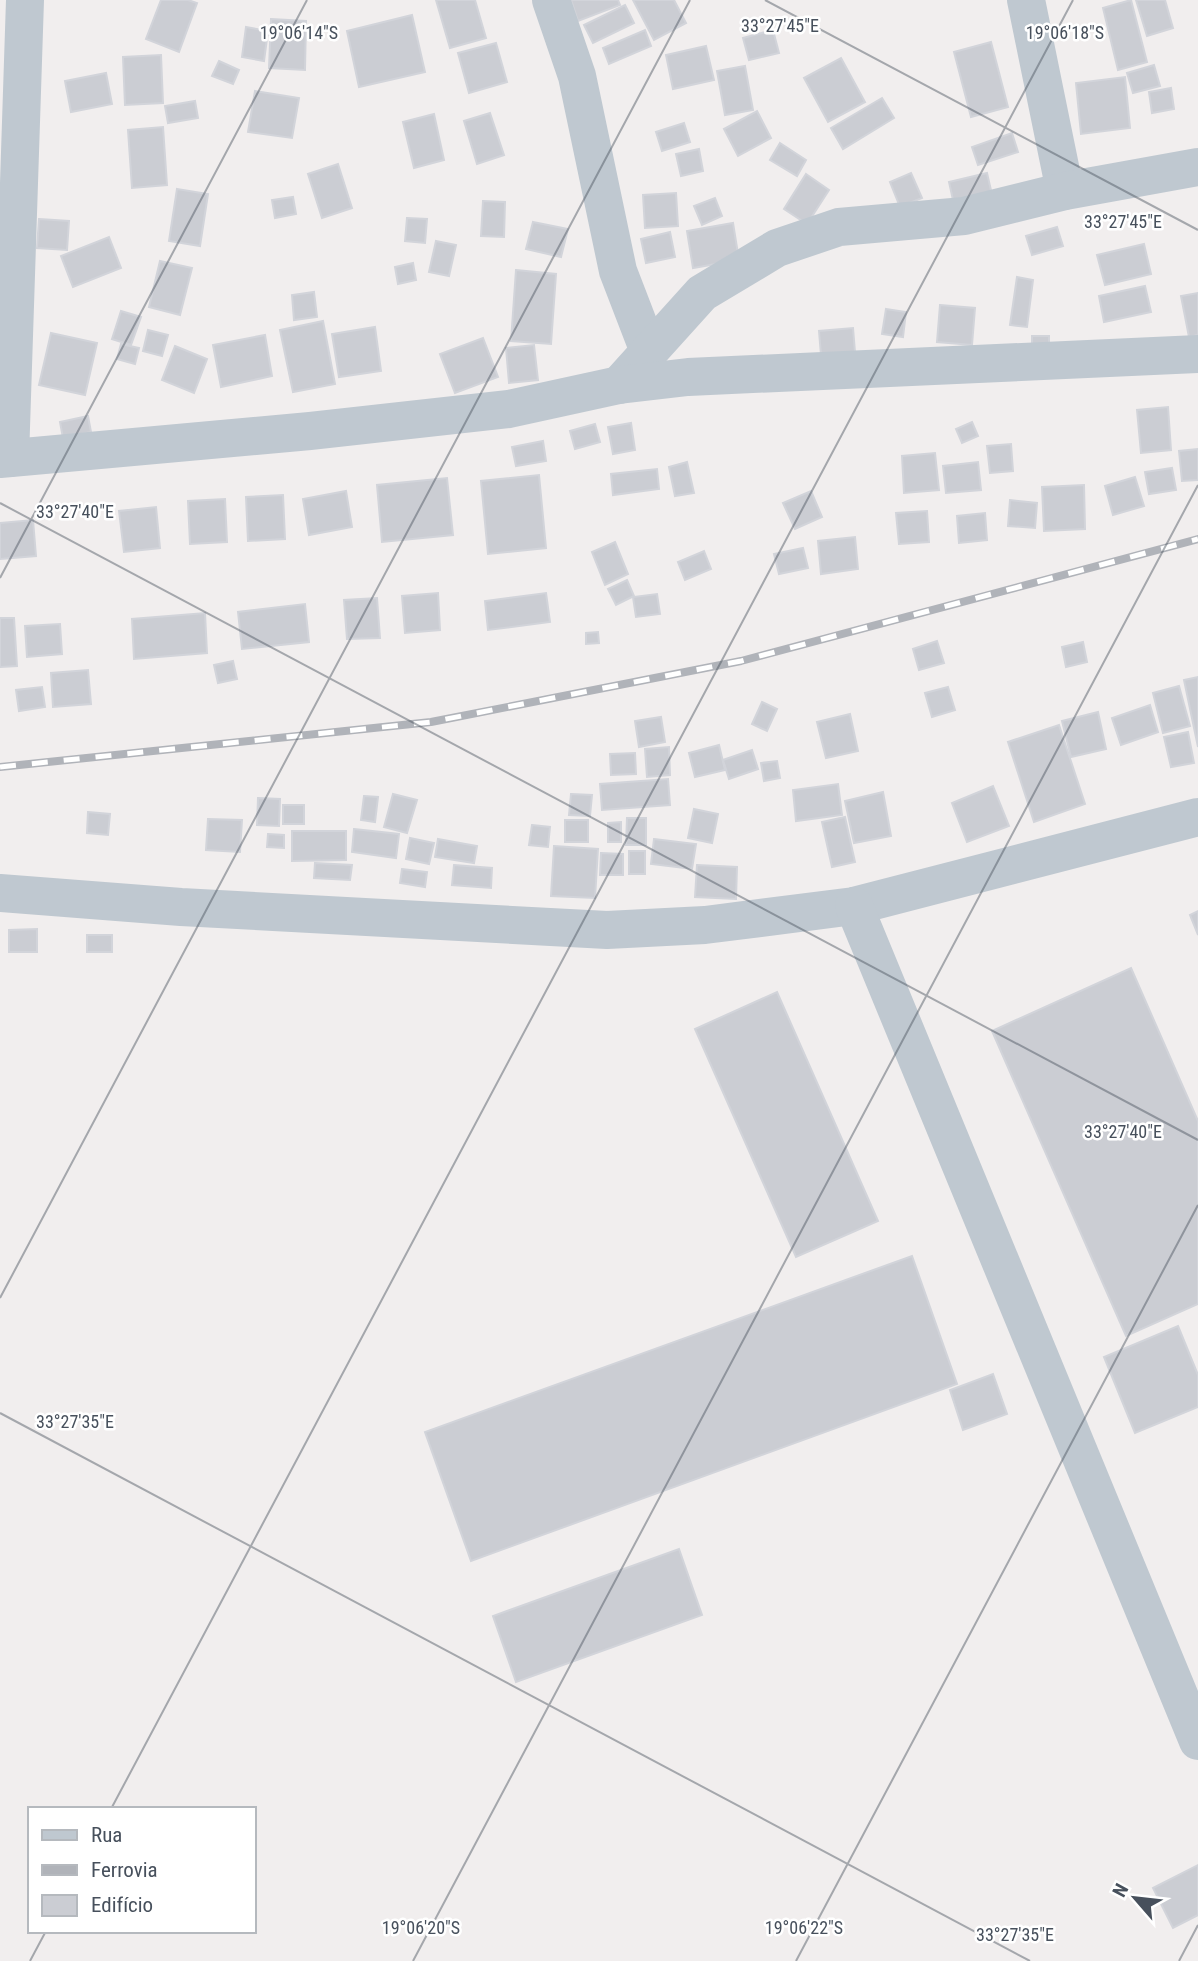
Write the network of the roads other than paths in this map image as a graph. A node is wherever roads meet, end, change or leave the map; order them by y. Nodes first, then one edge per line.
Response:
1 (24, 0) edge
2 (551, 0) edge
3 (1026, 0) edge
4 (1198, 167) edge
5 (1065, 191) junction
6 (648, 349) junction
7 (1198, 354) edge
8 (619, 385) junction
9 (5, 458) edge
10 (1198, 817) edge
11 (0, 893) edge
12 (854, 906) junction
13 (1198, 1741) edge

1 - 9 street
2 - 6 street
3 - 5 street
4 - 5 street
5 - 6 street
6 - 8 street
7 - 8 street
8 - 9 street
10 - 12 street
11 - 12 street
12 - 13 street

